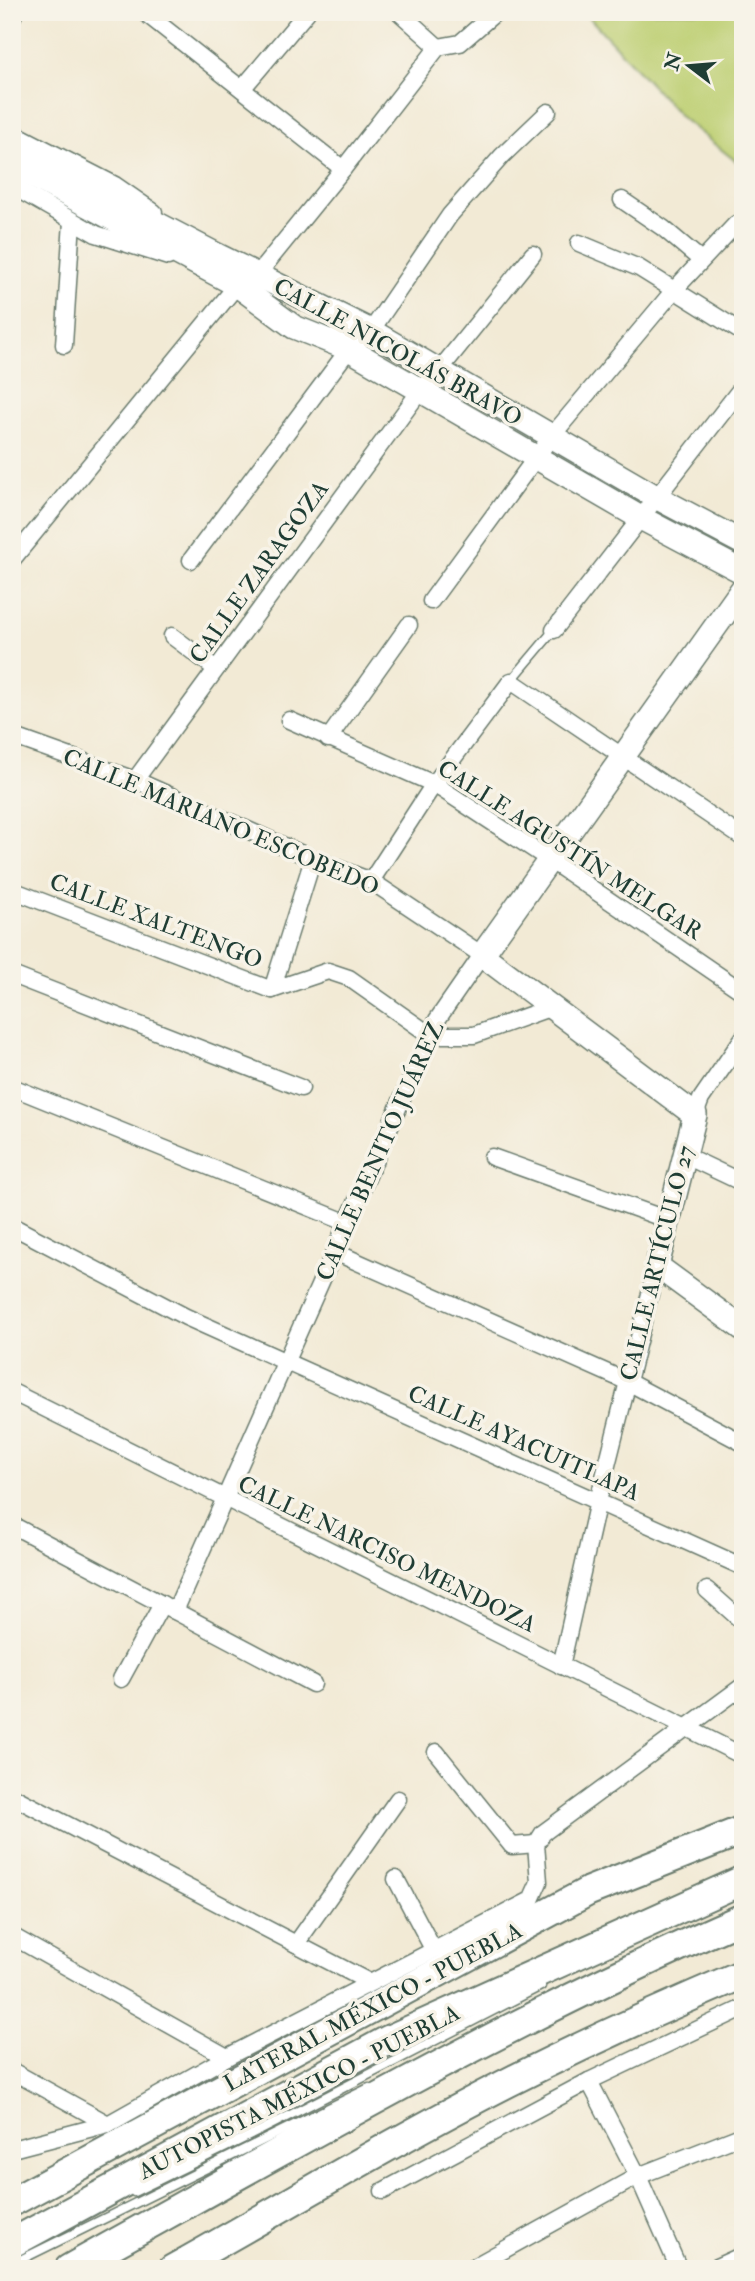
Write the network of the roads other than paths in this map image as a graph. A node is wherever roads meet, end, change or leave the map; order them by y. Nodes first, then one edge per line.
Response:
1 (15, 12) edge
2 (144, 12) edge
3 (307, 12) edge
4 (400, 12) edge
5 (496, 12) edge
6 (12, 18) edge
7 (438, 47) junction
8 (242, 89) junction
9 (548, 112) dead end
10 (12, 132) edge
11 (12, 148) edge
12 (12, 165) edge
13 (343, 169) junction
14 (12, 186) edge
15 (622, 200) dead end
16 (72, 221) junction
17 (736, 224) dead end
18 (579, 243) dead end
19 (533, 254) dead end
20 (701, 260) junction
21 (215, 263) junction
22 (247, 280) junction
23 (675, 289) junction
24 (371, 331) junction
25 (743, 332) edge
26 (64, 345) dead end
27 (349, 349) junction
28 (438, 372) junction
29 (743, 386) edge
30 (420, 391) junction
31 (551, 437) junction
32 (535, 457) junction
33 (656, 497) junction
34 (639, 517) junction
35 (743, 543) edge
36 (12, 560) edge
37 (191, 560) dead end
38 (743, 572) edge
39 (743, 589) edge
40 (430, 601) dead end
41 (409, 625) dead end
42 (554, 630) joint
43 (172, 636) dead end
44 (216, 669) junction
45 (511, 681) junction
46 (289, 720) dead end
47 (12, 736) edge
48 (328, 739) junction
49 (622, 757) junction
50 (135, 780) junction
51 (433, 784) junction
52 (743, 838) edge
53 (313, 859) junction
54 (550, 860) junction
55 (371, 881) junction
56 (12, 890) edge
57 (482, 955) junction
58 (12, 975) edge
59 (272, 990) junction
60 (743, 992) edge
61 (552, 1007) junction
62 (430, 1034) junction
63 (743, 1038) edge
64 (12, 1087) edge
65 (301, 1088) dead end
66 (695, 1115) junction
67 (684, 1155) junction
68 (492, 1157) dead end
69 (743, 1184) edge
70 (668, 1220) junction
71 (348, 1223) junction
72 (12, 1227) edge
73 (335, 1252) junction
74 (657, 1266) junction
75 (743, 1329) edge
76 (287, 1362) junction
77 (628, 1382) junction
78 (12, 1392) edge
79 (743, 1443) edge
80 (225, 1500) junction
81 (598, 1501) junction
82 (12, 1525) edge
83 (743, 1567) edge
84 (707, 1590) dead end
85 (169, 1608) junction
86 (743, 1622) edge
87 (561, 1666) junction
88 (121, 1679) dead end
89 (313, 1684) dead end
90 (743, 1686) edge
91 (685, 1727) junction
92 (436, 1752) dead end
93 (743, 1756) edge
94 (12, 1796) edge
95 (398, 1799) dead end
96 (743, 1830) edge
97 (536, 1844) junction
98 (396, 1879) dead end
99 (743, 1880) edge
100 (743, 1889) edge
101 (743, 1918) edge
102 (12, 1936) edge
103 (296, 1944) junction
104 (433, 1950) junction
105 (610, 1950) dead end
106 (743, 1974) edge
107 (369, 1982) junction
108 (548, 1982) dead end
109 (532, 2007) dead end
110 (743, 2008) edge
111 (521, 2013) dead end
112 (227, 2057) junction
113 (12, 2071) edge
114 (589, 2081) junction
115 (372, 2086) dead end
116 (108, 2124) junction
117 (743, 2135) edge
118 (12, 2149) edge
119 (638, 2176) junction
120 (383, 2191) dead end
121 (125, 2197) dead end
122 (12, 2202) edge
123 (25, 2241) edge
124 (12, 2252) edge
125 (743, 2255) edge
126 (12, 2264) edge
127 (475, 2266) dead end
128 (69, 2269) edge
129 (173, 2269) edge
130 (679, 2269) edge
131 (712, 2269) edge

1 - 6 street
2 - 8 street
3 - 8 street
4 - 7 street
5 - 7 street
7 - 13 street
8 - 13 street
9 - 24 street
10 - 21 street
11 - 21 main road, CALLE NICOLÁS BRAVO
12 - 21 main road, CALLE NICOLÁS BRAVO
13 - 22 street
14 - 16 street
15 - 20 street
16 - 21 street
16 - 26 street
17 - 20 street
18 - 23 street
19 - 28 street, CALLE ZARAGOZA
20 - 23 street
21 - 22 main road, CALLE NICOLÁS BRAVO
22 - 24 main road, CALLE NICOLÁS BRAVO
22 - 27 main road, CALLE NICOLÁS BRAVO
22 - 36 street
23 - 25 street
23 - 31 street
24 - 27 street
24 - 28 main road, CALLE NICOLÁS BRAVO
27 - 30 main road, CALLE NICOLÁS BRAVO
27 - 37 street
28 - 30 street, CALLE ZARAGOZA
28 - 31 main road, CALLE NICOLÁS BRAVO
29 - 33 street
30 - 32 main road, CALLE NICOLÁS BRAVO
30 - 44 street, CALLE ZARAGOZA
31 - 32 street
31 - 33 main road, CALLE NICOLÁS BRAVO
32 - 34 main road, CALLE NICOLÁS BRAVO
32 - 40 street, CALLE NICOLÁS BRAVO
33 - 34 street
33 - 35 main road, CALLE NICOLÁS BRAVO
34 - 38 main road, CALLE NICOLÁS BRAVO
34 - 42 street
39 - 49 main road, CALLE BENITO JUÁREZ
41 - 48 street
42 - 45 lane
43 - 44 street
44 - 50 street, CALLE ZARAGOZA
45 - 49 street
45 - 51 street
46 - 48 street, CALLE AGUSTÍN MELGAR
47 - 50 street, CALLE MARIANO ESCOBEDO
48 - 51 street, CALLE AGUSTÍN MELGAR
49 - 52 street
49 - 54 main road, CALLE BENITO JUÁREZ
50 - 53 street, CALLE MARIANO ESCOBEDO
51 - 54 street, CALLE AGUSTÍN MELGAR
51 - 55 street
53 - 55 street, CALLE MARIANO ESCOBEDO
53 - 59 street
54 - 57 main road, CALLE BENITO JUÁREZ
54 - 60 street, CALLE AGUSTÍN MELGAR
55 - 57 street, CALLE MARIANO ESCOBEDO
56 - 59 street, CALLE XALTENGO
57 - 61 main road, CALLE MARIANO ESCOBEDO
57 - 62 street, CALLE BENITO JUÁREZ
58 - 65 street
59 - 62 street, CALLE XALTENGO
61 - 62 street
61 - 66 main road, CALLE MARIANO ESCOBEDO
62 - 71 street, CALLE BENITO JUÁREZ
63 - 66 street, CALLE ARTÍCULO 27
64 - 71 street
66 - 67 main road, CALLE ARTÍCULO 27
67 - 69 street
67 - 70 main road, CALLE ARTÍCULO 27
68 - 70 street
70 - 74 main road, CALLE ARTÍCULO 27
71 - 73 street, CALLE BENITO JUÁREZ
72 - 76 street, CALLE AYACUITLAPA
73 - 76 street, CALLE BENITO JUÁREZ
73 - 77 street
74 - 75 main road
74 - 77 street, CALLE ARTÍCULO 27
76 - 80 street, CALLE BENITO JUÁREZ
76 - 81 street, CALLE AYACUITLAPA
77 - 79 street
77 - 81 street, CALLE ARTÍCULO 27
78 - 80 street, CALLE NARCISO MENDOZA
80 - 85 street, CALLE BENITO JUÁREZ
80 - 87 street, CALLE NARCISO MENDOZA
81 - 83 street, CALLE AYACUITLAPA
81 - 87 street, CALLE ARTÍCULO 27
82 - 85 street
84 - 86 street
85 - 88 street, CALLE BENITO JUÁREZ
85 - 89 street
87 - 91 street, CALLE NARCISO MENDOZA
90 - 91 street
91 - 93 street, CALLE NARCISO MENDOZA
91 - 97 street
92 - 97 street
94 - 103 street
95 - 103 street
96 - 122 highway, LATERAL MÉXICO - PUEBLA
97 - 104 street
98 - 104 street
99 - 123 highway, AUTOPISTA MÉXICO - PUEBLA
100 - 105 lane
101 - 128 highway, AUTOPISTA MÉXICO - PUEBLA
102 - 112 street
103 - 107 street
104 - 107 street
106 - 129 highway
107 - 112 street
108 - 121 lane
109 - 111 lane
110 - 114 street
112 - 116 street
113 - 116 street
114 - 119 street
114 - 120 street
115 - 126 lane
116 - 118 street
117 - 119 street
119 - 127 street
119 - 130 street
123 - 124 lane
125 - 131 street

